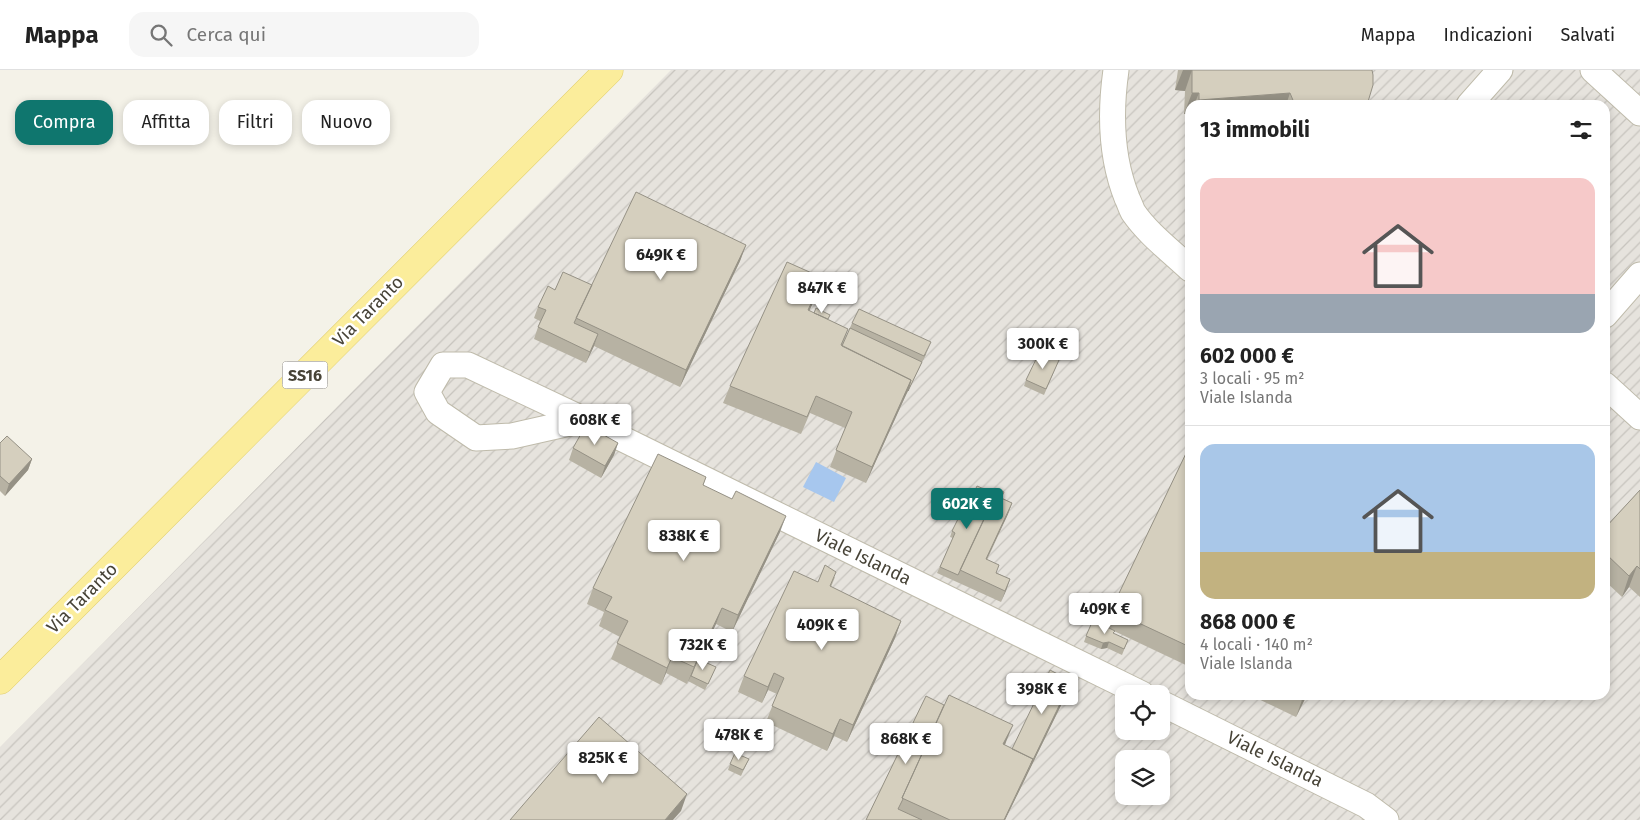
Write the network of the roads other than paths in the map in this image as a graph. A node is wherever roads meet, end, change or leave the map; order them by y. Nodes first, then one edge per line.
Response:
1 (609, 70) edge
2 (1116, 70) edge
3 (1500, 70) edge
4 (1593, 70) edge
5 (1473, 100) edge
6 (1640, 113) edge
7 (1185, 265) edge
8 (1640, 275) edge
9 (1610, 309) edge
10 (1610, 390) edge
11 (1640, 417) edge
12 (584, 420) junction
13 (0, 680) edge
14 (1124, 685) edge
15 (1170, 707) edge
16 (1386, 820) edge

1 - 13 main road, Via Taranto / SS16
2 - 7 street
3 - 5 street
4 - 6 street
8 - 9 street
10 - 11 street
12 - 12 street, Viale Islanda
12 - 14 street, Viale Islanda
15 - 16 street, Viale Islanda

